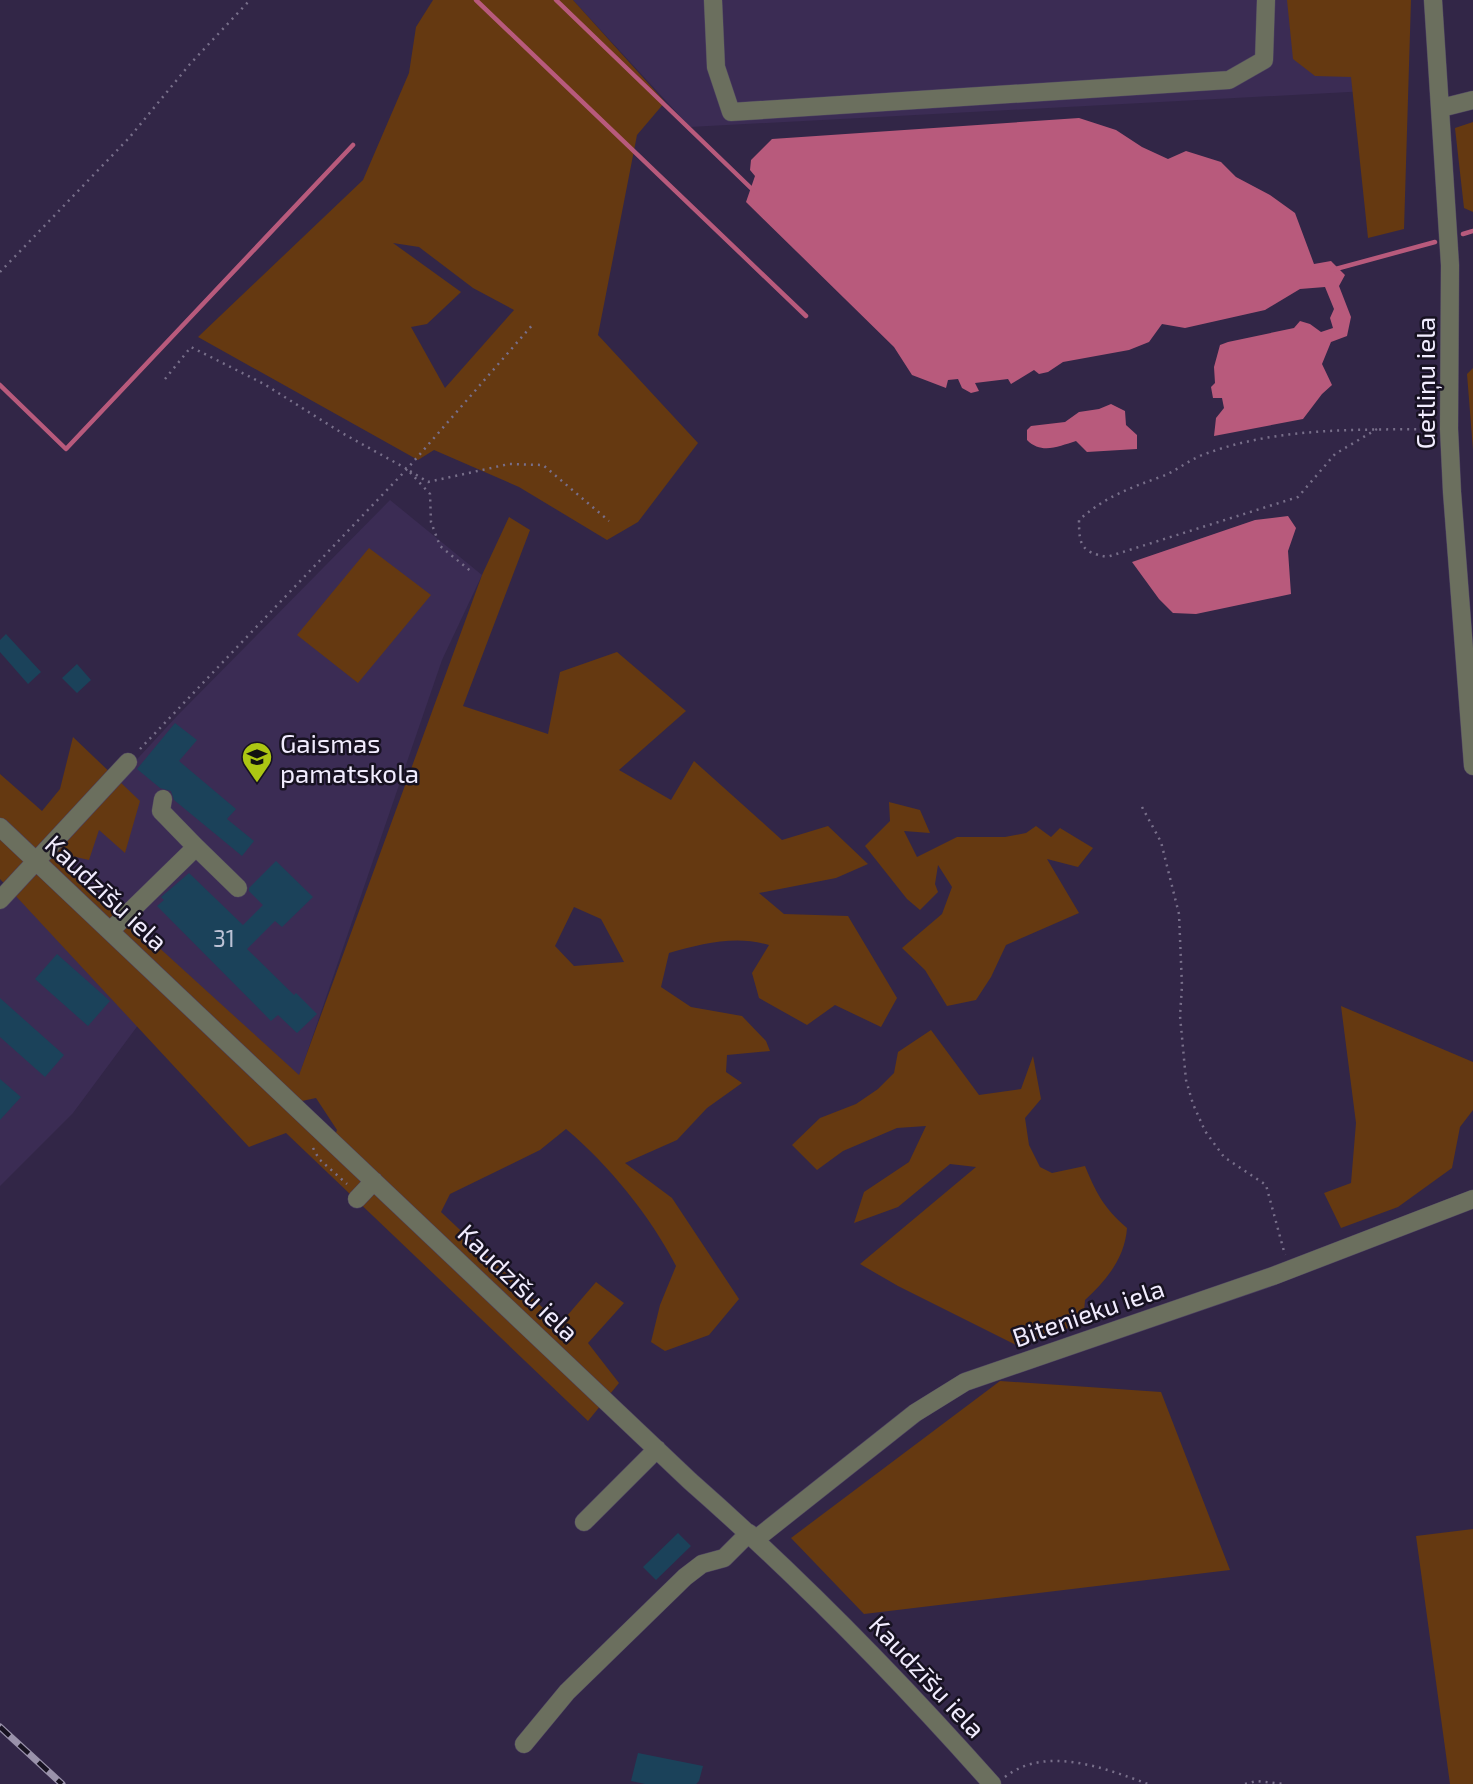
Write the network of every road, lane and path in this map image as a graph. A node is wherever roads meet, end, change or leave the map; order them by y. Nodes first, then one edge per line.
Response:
1 (250, 0) edge
2 (713, 0) edge
3 (1266, 0) edge
4 (1433, 0) edge
5 (1473, 100) edge
6 (1441, 108) junction
7 (0, 272) edge
8 (534, 323) dead end
9 (165, 379) dead end
10 (1377, 429) junction
11 (1449, 429) junction
12 (407, 469) junction
13 (610, 521) dead end
14 (473, 573) dead end
15 (128, 762) joint
16 (1473, 766) edge
17 (163, 799) dead end
18 (1142, 807) dead end
19 (0, 827) edge
20 (196, 847) junction
21 (34, 861) junction
22 (238, 888) dead end
23 (0, 900) edge
24 (110, 931) junction
25 (308, 1140) dead end
26 (374, 1181) junction
27 (358, 1198) joint
28 (1473, 1199) edge
29 (1289, 1270) junction
30 (657, 1449) junction
31 (584, 1522) dead end
32 (752, 1536) junction
33 (524, 1744) dead end
34 (997, 1782) edge
35 (1148, 1784) edge
36 (1245, 1784) edge
37 (1284, 1784) edge

1 - 7 path
2 - 3 street
4 - 6 street, Getliņu iela
5 - 6 street
6 - 11 street, Getliņu iela
8 - 12 path
9 - 12 path
10 - 10 path
10 - 11 path
11 - 16 street, Getliņu iela
12 - 13 path
12 - 14 path
12 - 15 path
15 - 21 street
17 - 20 street
18 - 29 path
19 - 21 street, Kaudzīšu iela
20 - 22 street
20 - 24 street
21 - 23 street
21 - 24 street, Kaudzīšu iela
24 - 26 street, Kaudzīšu iela
25 - 27 path
26 - 27 street
26 - 30 street, Kaudzīšu iela
28 - 29 street, Bitenieku iela
29 - 32 street, Bitenieku iela
30 - 31 street
30 - 32 street, Kaudzīšu iela
32 - 33 street, Bitenieku iela
32 - 34 street, Kaudzīšu iela
34 - 35 path
36 - 37 path

